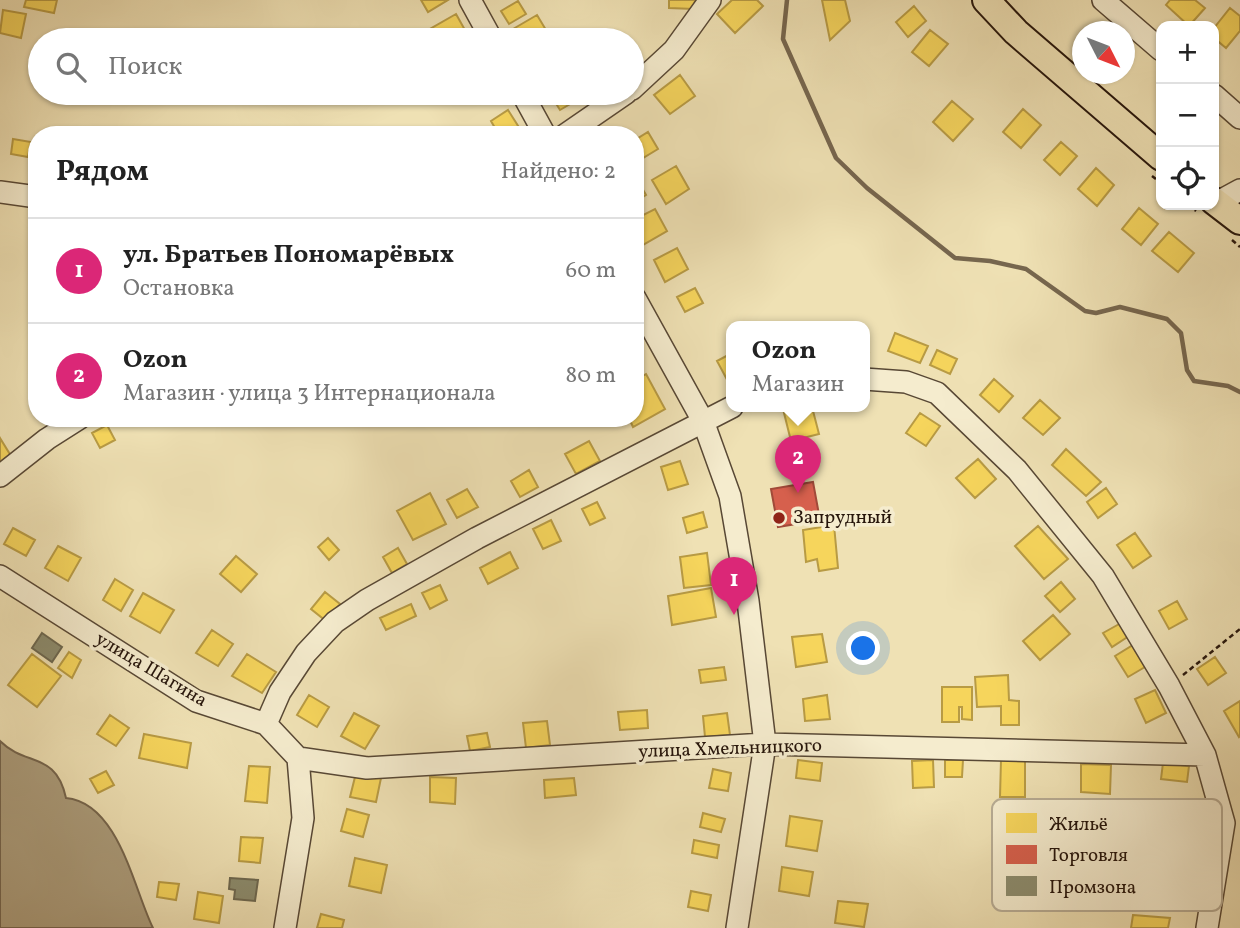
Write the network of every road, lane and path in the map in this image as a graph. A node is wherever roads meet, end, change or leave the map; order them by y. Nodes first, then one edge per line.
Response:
1 (470, 0) edge
2 (710, 0) edge
3 (986, 0) edge
4 (1103, 0) edge
5 (485, 28) edge
6 (1156, 46) edge
7 (644, 78) edge
8 (1219, 99) edge
9 (529, 105) edge
10 (609, 105) edge
11 (1240, 118) edge
12 (540, 126) edge
13 (578, 126) edge
14 (1156, 153) edge
15 (1240, 190) edge
16 (0, 192) edge
17 (28, 196) edge
18 (1219, 200) edge
19 (1219, 205) edge
20 (1240, 221) edge
21 (644, 314) edge
22 (870, 379) edge
23 (726, 410) edge
24 (703, 421) junction
25 (66, 427) edge
26 (0, 476) edge
27 (0, 576) edge
28 (1240, 629) edge
29 (1169, 686) junction
30 (266, 724) junction
31 (765, 744) junction
32 (1205, 755) junction
33 (298, 758) junction
34 (1217, 799) edge
35 (1222, 815) edge
36 (1222, 834) edge
37 (285, 928) edge
38 (737, 928) edge

1 - 5 street
2 - 7 street
3 - 14 main road
4 - 6 street
8 - 11 street
9 - 12 street
10 - 13 street
15 - 18 street
16 - 17 street
19 - 20 main road
21 - 24 street
22 - 29 street
23 - 24 street
24 - 30 street
24 - 31 street
25 - 26 street
27 - 30 street, улица Шагина
28 - 29 path
29 - 32 street
30 - 33 street, улица Шагина
31 - 32 street, улица Хмельницкого
31 - 33 street, улица Хмельницкого
31 - 38 street
32 - 34 street
33 - 37 street
35 - 36 street

